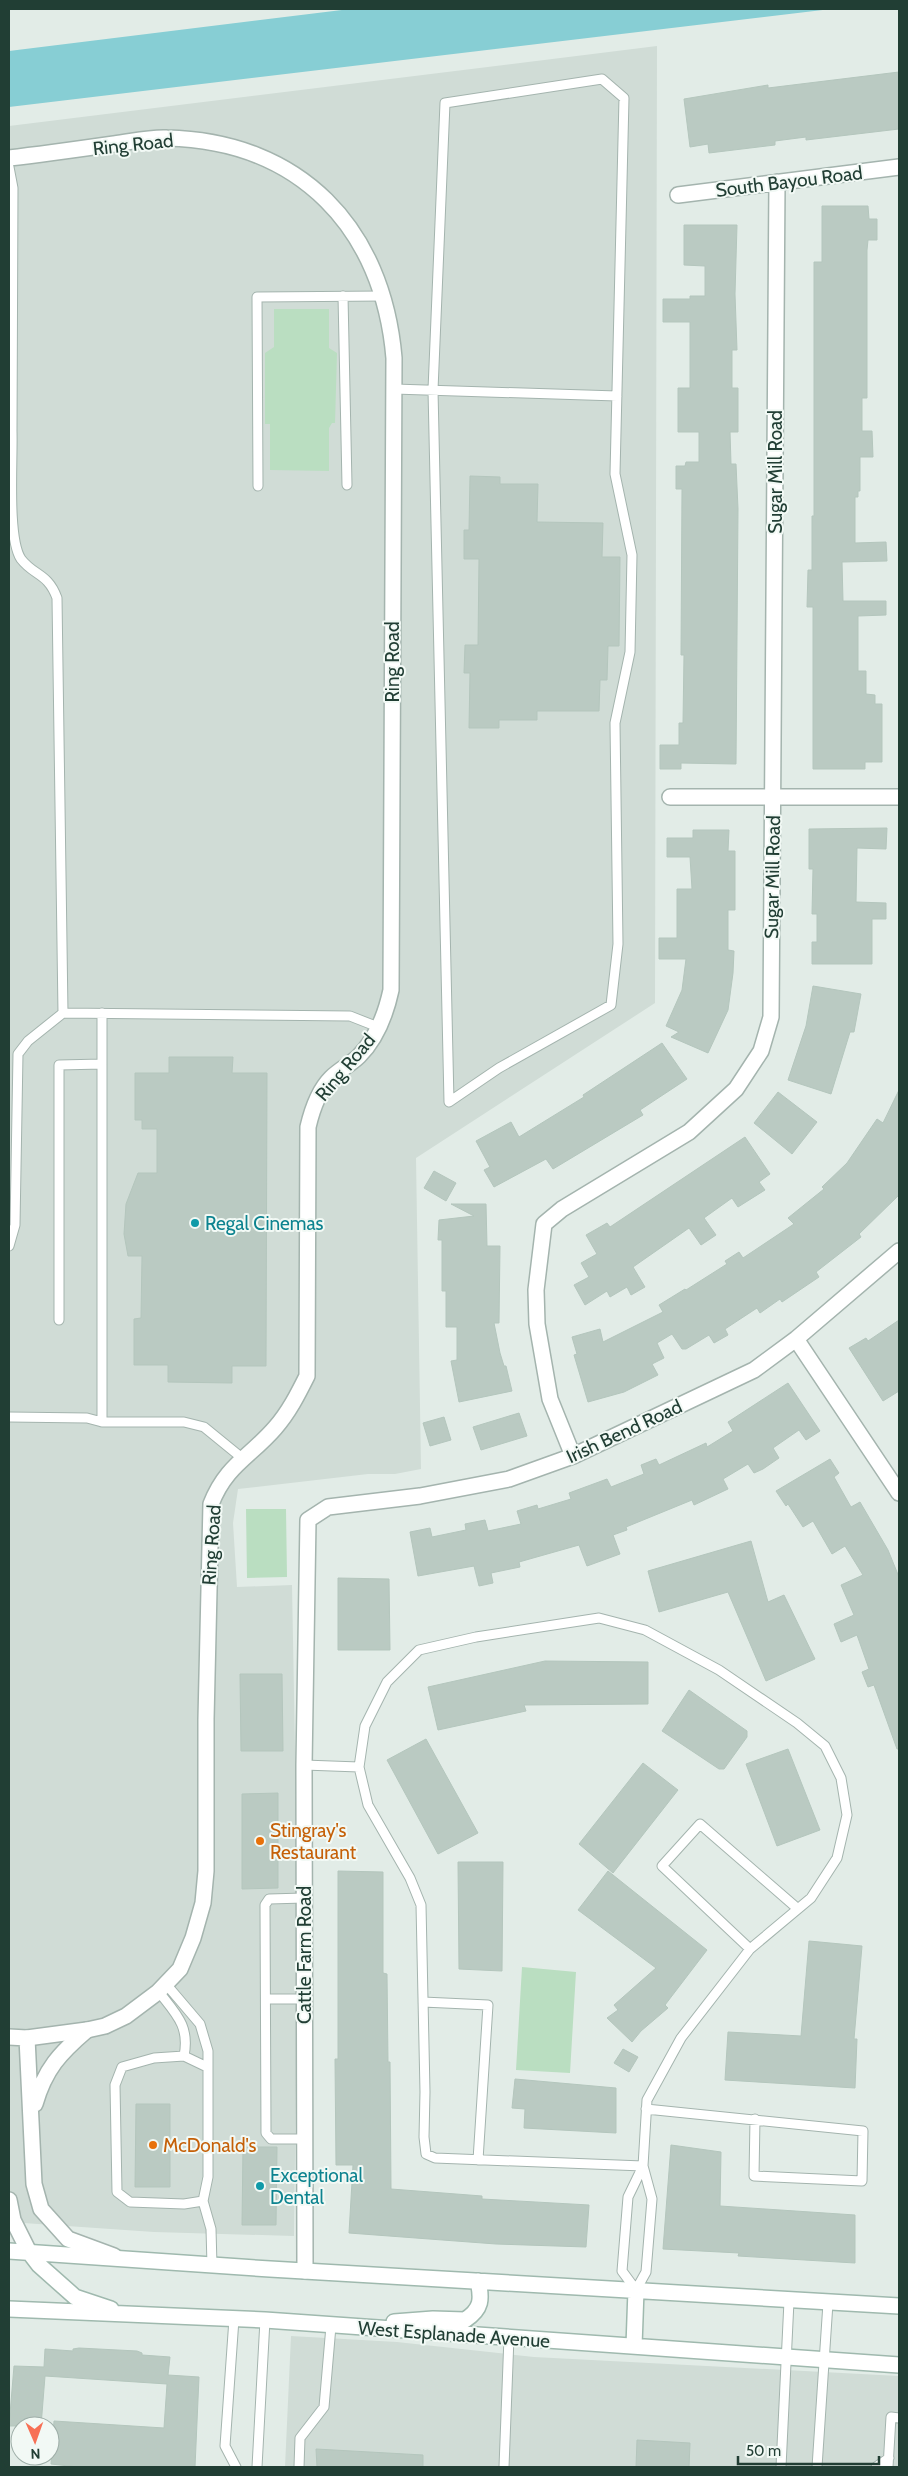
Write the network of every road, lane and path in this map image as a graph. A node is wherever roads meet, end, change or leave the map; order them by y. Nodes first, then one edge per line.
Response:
1 (9, 158) edge
2 (9, 167) edge
3 (899, 167) edge
4 (777, 182) junction
5 (678, 195) dead end
6 (342, 296) junction
7 (384, 296) junction
8 (394, 389) junction
9 (433, 390) junction
10 (617, 396) junction
11 (10, 431) edge
12 (347, 485) dead end
13 (258, 486) dead end
14 (670, 797) dead end
15 (899, 797) edge
16 (773, 798) junction
17 (64, 1013) junction
18 (102, 1014) junction
19 (378, 1027) junction
20 (102, 1064) junction
21 (9, 1246) edge
22 (899, 1251) edge
23 (59, 1320) dead end
24 (796, 1339) junction
25 (9, 1417) edge
26 (102, 1422) junction
27 (573, 1456) junction
28 (242, 1458) junction
29 (899, 1493) edge
30 (308, 1520) joint
31 (304, 1765) junction
32 (359, 1767) junction
33 (304, 1898) junction
34 (798, 1909) junction
35 (750, 1950) junction
36 (162, 1988) junction
37 (266, 1999) junction
38 (304, 1999) junction
39 (423, 2002) junction
40 (87, 2030) junction
41 (9, 2038) edge
42 (27, 2038) junction
43 (184, 2056) junction
44 (207, 2066) junction
45 (646, 2109) junction
46 (32, 2118) junction
47 (755, 2119) junction
48 (304, 2139) junction
49 (478, 2160) junction
50 (643, 2166) junction
51 (9, 2200) edge
52 (203, 2201) junction
53 (9, 2251) edge
54 (29, 2252) junction
55 (122, 2259) junction
56 (212, 2265) junction
57 (305, 2271) junction
58 (478, 2281) junction
59 (636, 2290) junction
60 (789, 2301) junction
61 (828, 2303) junction
62 (899, 2306) edge
63 (9, 2309) edge
64 (128, 2315) junction
65 (234, 2319) junction
66 (266, 2320) junction
67 (337, 2326) junction
68 (509, 2337) junction
69 (634, 2346) junction
70 (786, 2358) junction
71 (825, 2360) junction
72 (899, 2365) edge
73 (899, 2418) edge
74 (888, 2463) edge
75 (236, 2467) edge
76 (257, 2467) edge
77 (299, 2467) edge
78 (504, 2467) edge
79 (781, 2467) edge
80 (817, 2467) edge
81 (876, 2467) edge
82 (895, 2467) edge

1 - 7 street, Ring Road
2 - 11 lane
3 - 4 street, South Bayou Road
4 - 5 street, South Bayou Road
4 - 16 street, Sugar Mill Road
6 - 7 lane
6 - 12 lane
6 - 13 lane
7 - 8 street, Ring Road
8 - 9 lane
8 - 19 street, Ring Road
9 - 10 lane
9 - 10 lane
9 - 10 lane
11 - 17 lane
14 - 16 street
15 - 16 street
16 - 27 street, Sugar Mill Road
17 - 18 lane
17 - 21 lane
18 - 19 lane
18 - 20 lane
19 - 28 street, Ring Road
20 - 23 lane
20 - 26 lane
22 - 24 street, Irish Bend Road
24 - 27 street, Irish Bend Road
24 - 29 street
25 - 26 lane
26 - 28 lane
27 - 30 street, Irish Bend Road
28 - 36 street, Ring Road
30 - 31 street, Cattle Farm Road
31 - 32 lane
31 - 33 street, Cattle Farm Road
32 - 34 lane
32 - 39 lane
33 - 37 lane
33 - 38 street, Cattle Farm Road
34 - 35 lane
34 - 35 lane
35 - 45 lane
36 - 40 street, Ring Road
36 - 43 lane
36 - 44 lane
37 - 38 lane
37 - 48 lane
38 - 48 street, Cattle Farm Road
39 - 49 lane
39 - 49 lane
40 - 42 street, Ring Road
40 - 46 street
41 - 42 street, Ring Road
42 - 46 street
43 - 44 lane
43 - 52 lane
44 - 52 lane
45 - 47 lane
45 - 50 lane
46 - 55 street
47 - 47 lane
48 - 57 street, Cattle Farm Road
49 - 50 lane
50 - 59 lane
50 - 59 lane
51 - 54 street
52 - 56 lane
53 - 54 street
54 - 55 street
54 - 64 street
55 - 56 street
56 - 57 street
57 - 58 street
58 - 59 street
58 - 67 street
59 - 60 street
59 - 69 street
60 - 61 street
60 - 70 lane
61 - 62 street
61 - 71 lane
63 - 64 street, West Esplanade Avenue
64 - 65 street, West Esplanade Avenue
65 - 66 street, West Esplanade Avenue
65 - 75 lane
66 - 67 street, West Esplanade Avenue
66 - 76 lane
67 - 68 street, West Esplanade Avenue
67 - 77 lane
68 - 69 street, West Esplanade Avenue
68 - 78 lane
69 - 70 street, West Esplanade Avenue
70 - 71 street, West Esplanade Avenue
70 - 79 lane
71 - 72 street, West Esplanade Avenue
71 - 80 lane
73 - 74 lane
74 - 81 lane
74 - 82 lane

